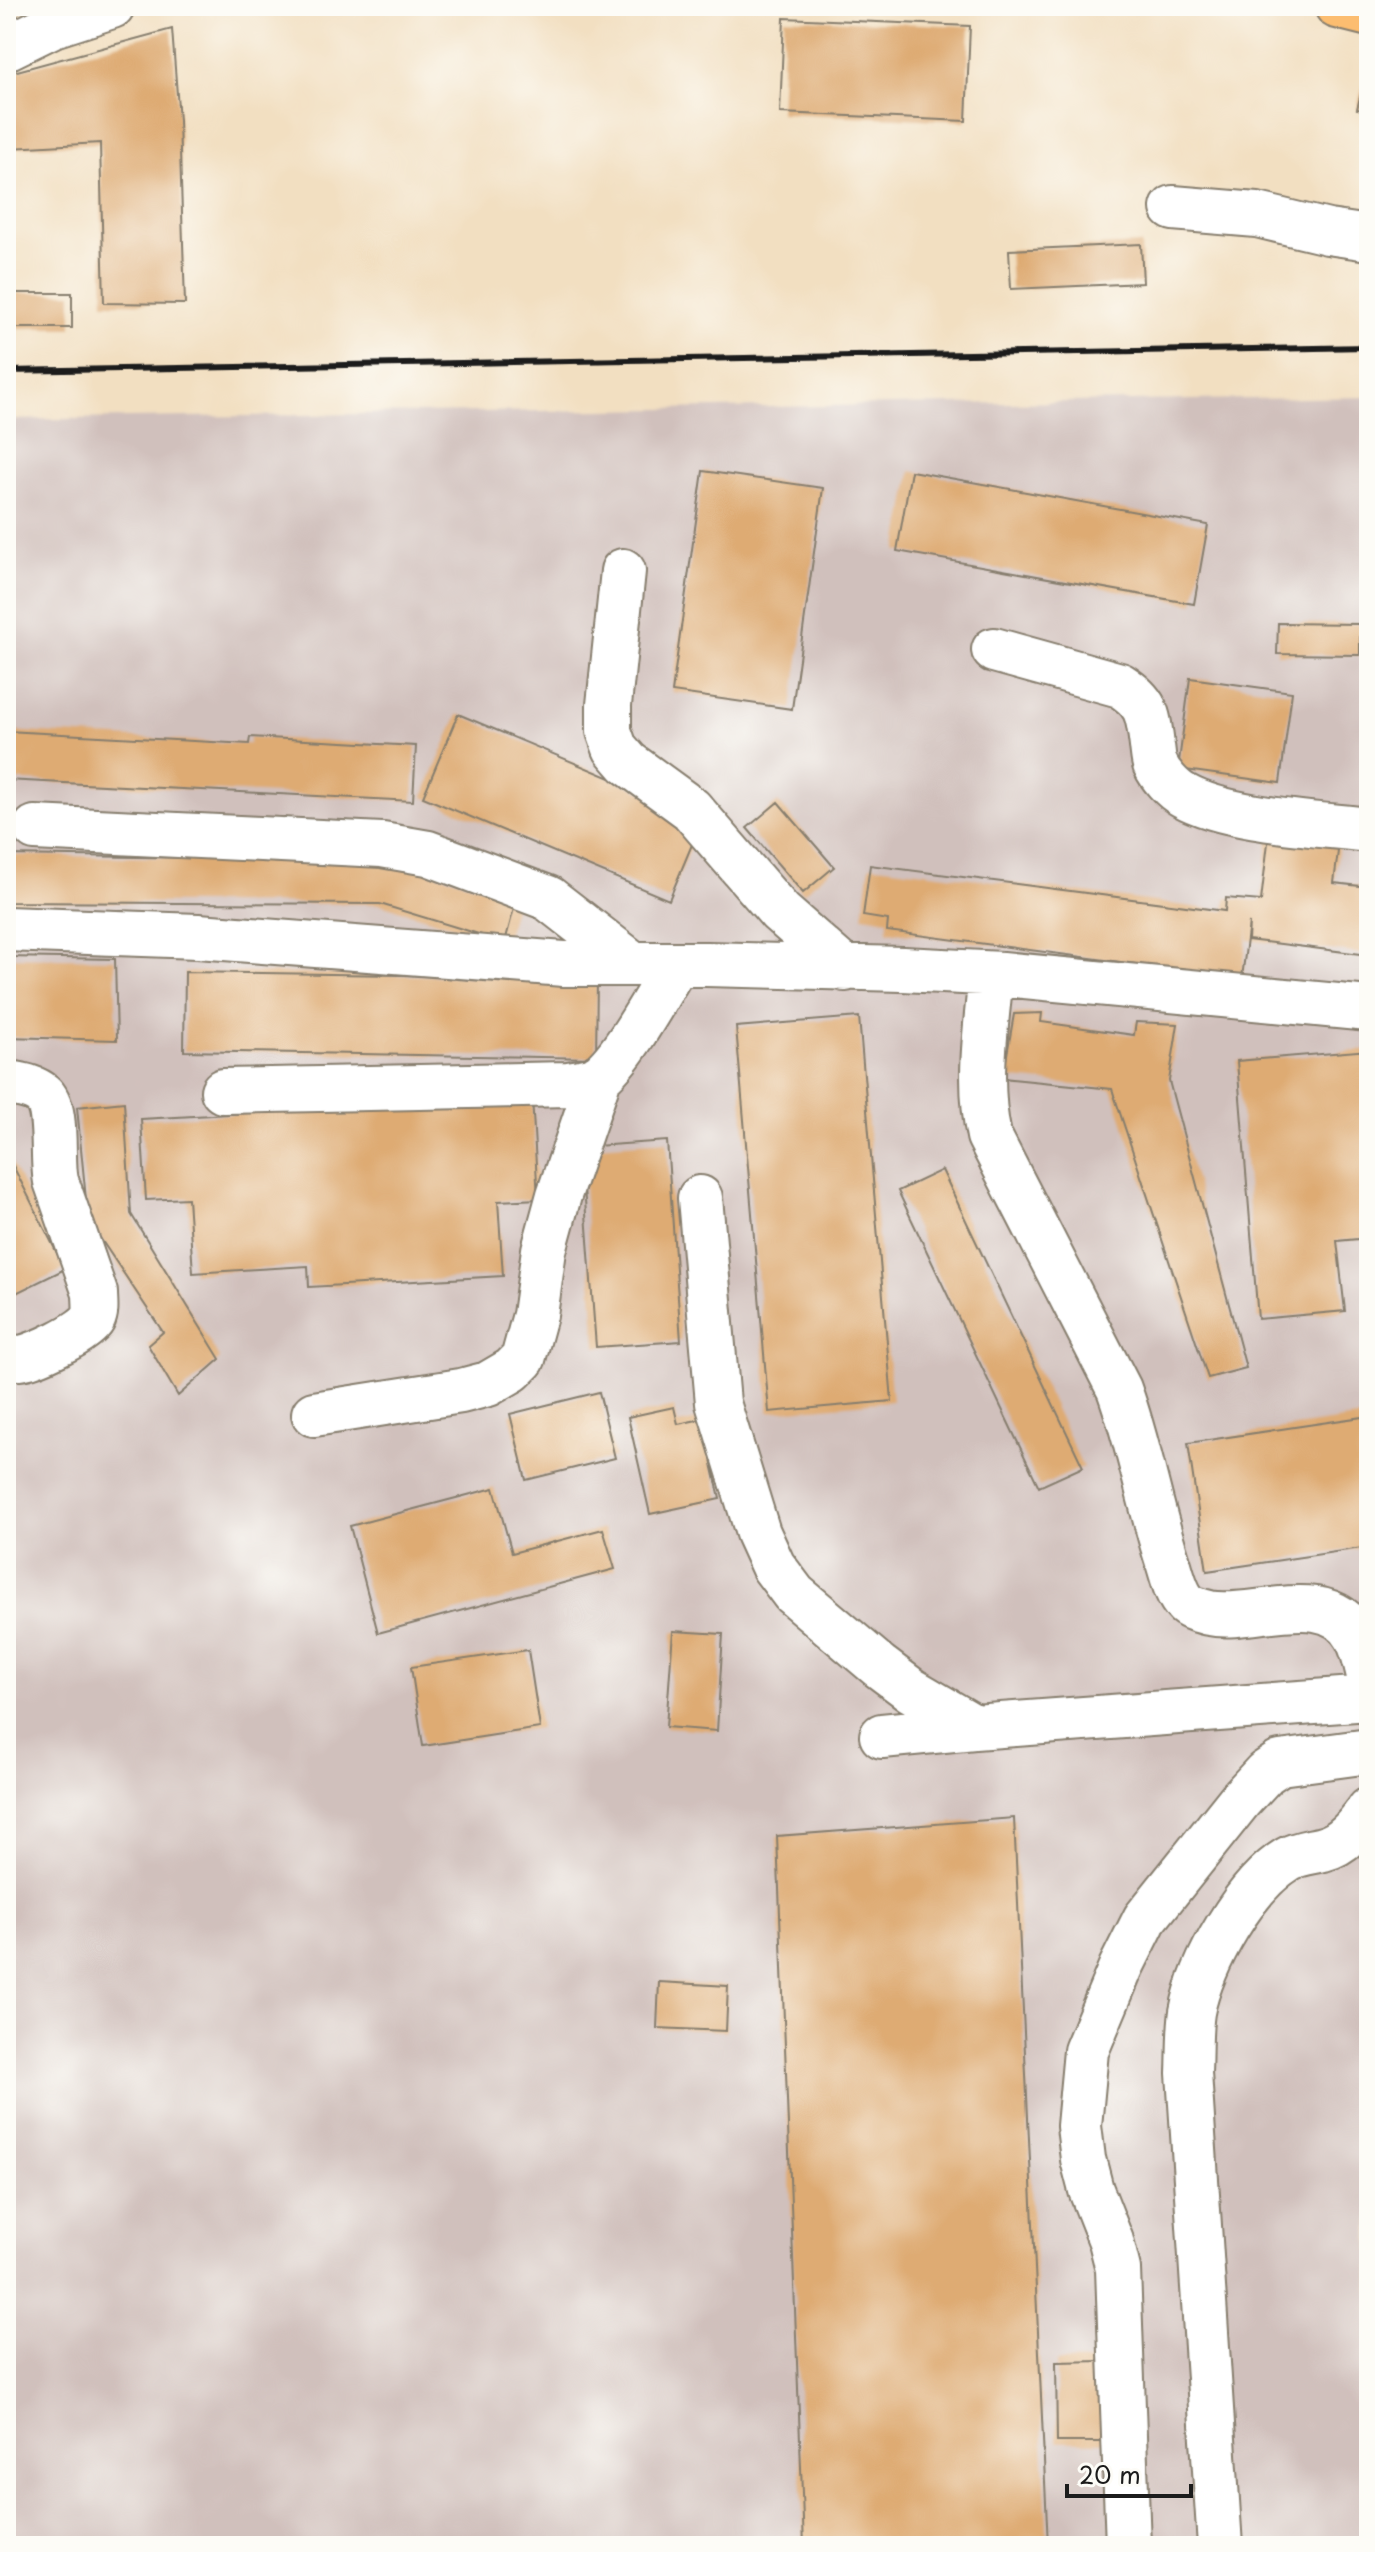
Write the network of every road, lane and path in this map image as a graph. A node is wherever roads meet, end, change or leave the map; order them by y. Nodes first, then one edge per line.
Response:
1 (112, 6) edge
2 (1337, 6) edge
3 (1369, 14) edge
4 (6, 48) edge
5 (1173, 208) dead end
6 (1369, 238) edge
7 (623, 571) dead end
8 (994, 650) dead end
9 (35, 828) dead end
10 (1369, 830) edge
11 (6, 929) edge
12 (633, 964) junction
13 (676, 964) junction
14 (845, 969) junction
15 (991, 974) junction
16 (1369, 1009) edge
17 (600, 1075) junction
18 (6, 1082) edge
19 (223, 1091) dead end
20 (700, 1198) dead end
21 (6, 1355) edge
22 (314, 1414) dead end
23 (1369, 1676) edge
24 (1369, 1698) edge
25 (974, 1727) junction
26 (882, 1736) dead end
27 (1369, 1751) edge
28 (1369, 1810) edge
29 (1128, 2546) edge
30 (1220, 2546) edge

1 - 4 street
2 - 3 main road
5 - 6 street
7 - 14 street
8 - 10 street
9 - 12 street
11 - 12 street
12 - 13 street
13 - 14 street
13 - 17 street
14 - 15 street
15 - 16 street
15 - 23 street
17 - 19 street
17 - 22 street
18 - 21 street
20 - 25 street
24 - 25 street
25 - 26 street
27 - 29 street
28 - 30 street

